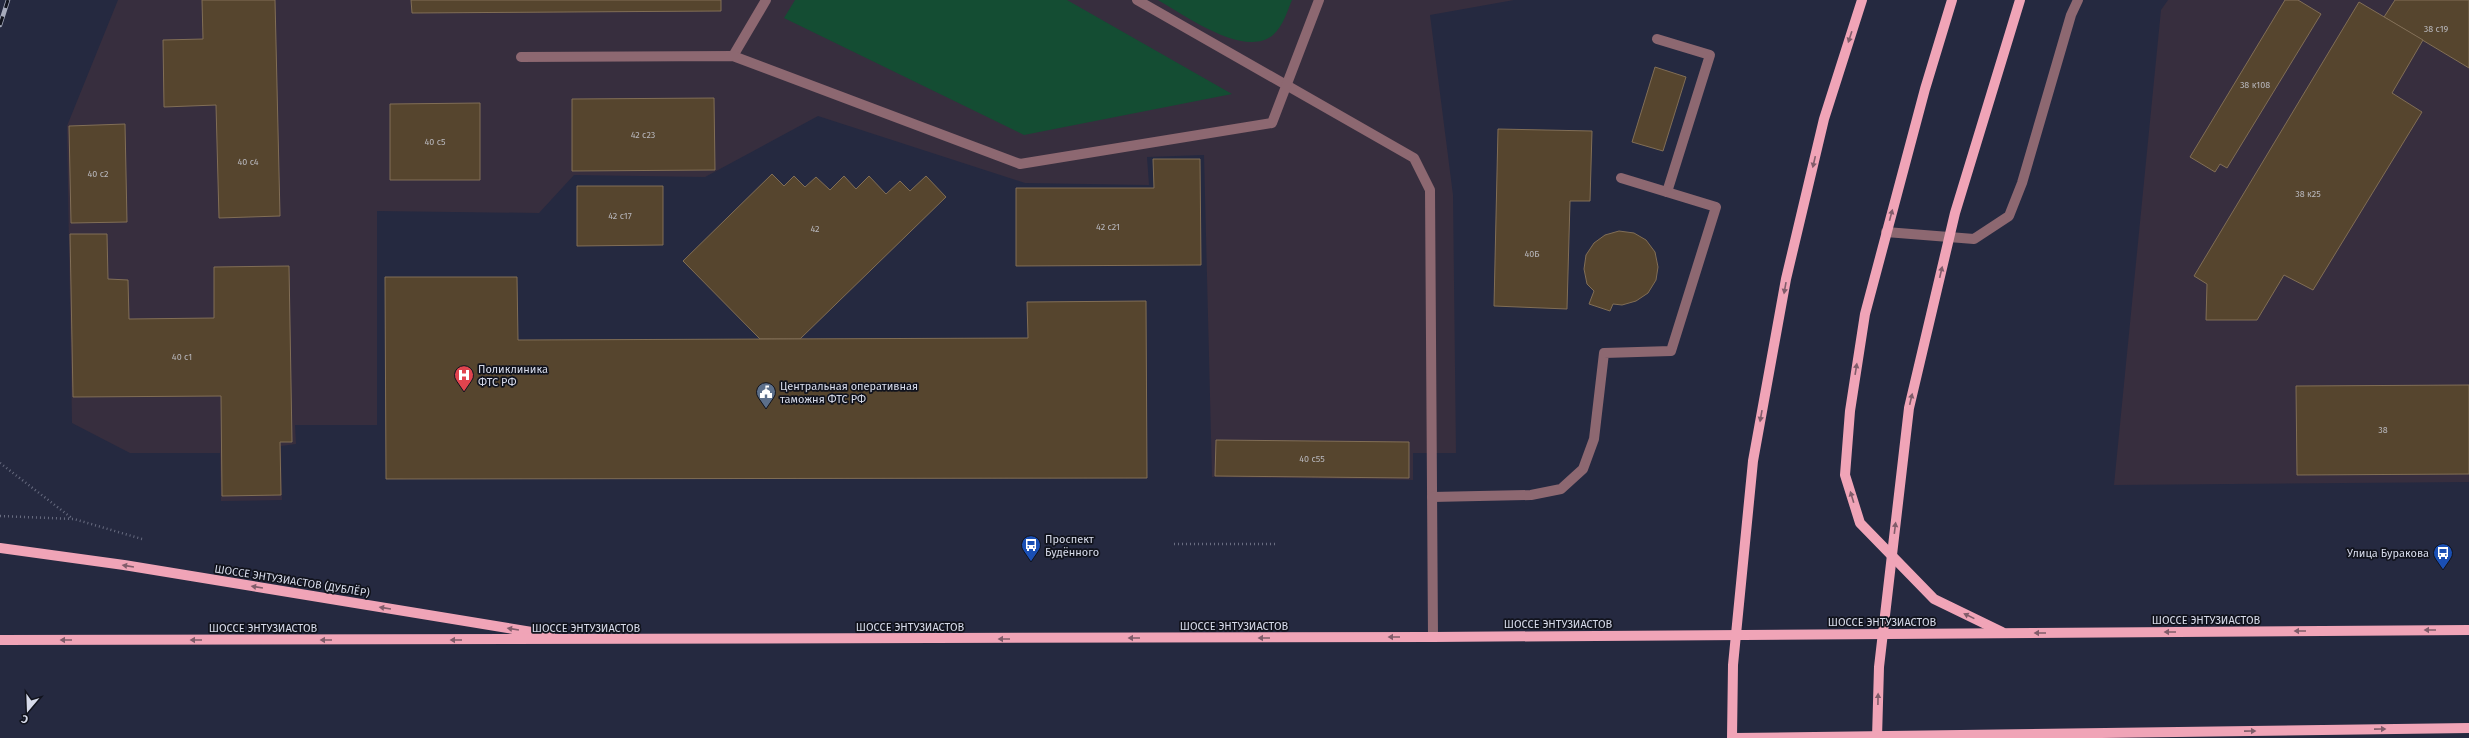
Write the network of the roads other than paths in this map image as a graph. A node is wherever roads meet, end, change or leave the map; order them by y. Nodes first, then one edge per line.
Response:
1 (766, 0) edge
2 (1137, 0) edge
3 (1319, 0) edge
4 (1862, 0) edge
5 (1952, 0) edge
6 (2020, 0) edge
7 (2078, 0) edge
8 (1657, 39) dead end
9 (733, 56) junction
10 (521, 57) dead end
11 (1286, 85) junction
12 (1621, 178) dead end
13 (1667, 192) junction
14 (1886, 232) junction
15 (1432, 497) junction
16 (0, 548) edge
17 (2469, 630) edge
18 (2004, 633) junction
19 (1433, 637) junction
20 (0, 640) edge
21 (579, 640) junction
22 (2469, 728) edge
23 (1733, 738) edge
24 (1877, 738) edge

1 - 9 lane
2 - 11 lane
3 - 11 lane
4 -> 23 main road
14 -> 5 main road
24 -> 6 main road
7 - 14 lane
8 - 13 lane
9 - 10 lane
9 - 11 lane
11 - 15 lane
12 - 13 lane
13 - 15 lane
18 -> 14 main road
15 - 19 lane
21 -> 16 main road, ШОССЕ ЭНТУЗИАСТОВ (ДУБЛЁР)
17 -> 18 main road, ШОССЕ ЭНТУЗИАСТОВ
18 - 19 main road, ШОССЕ ЭНТУЗИАСТОВ
19 -> 21 main road, ШОССЕ ЭНТУЗИАСТОВ
21 -> 20 main road, ШОССЕ ЭНТУЗИАСТОВ
23 -> 22 main road

